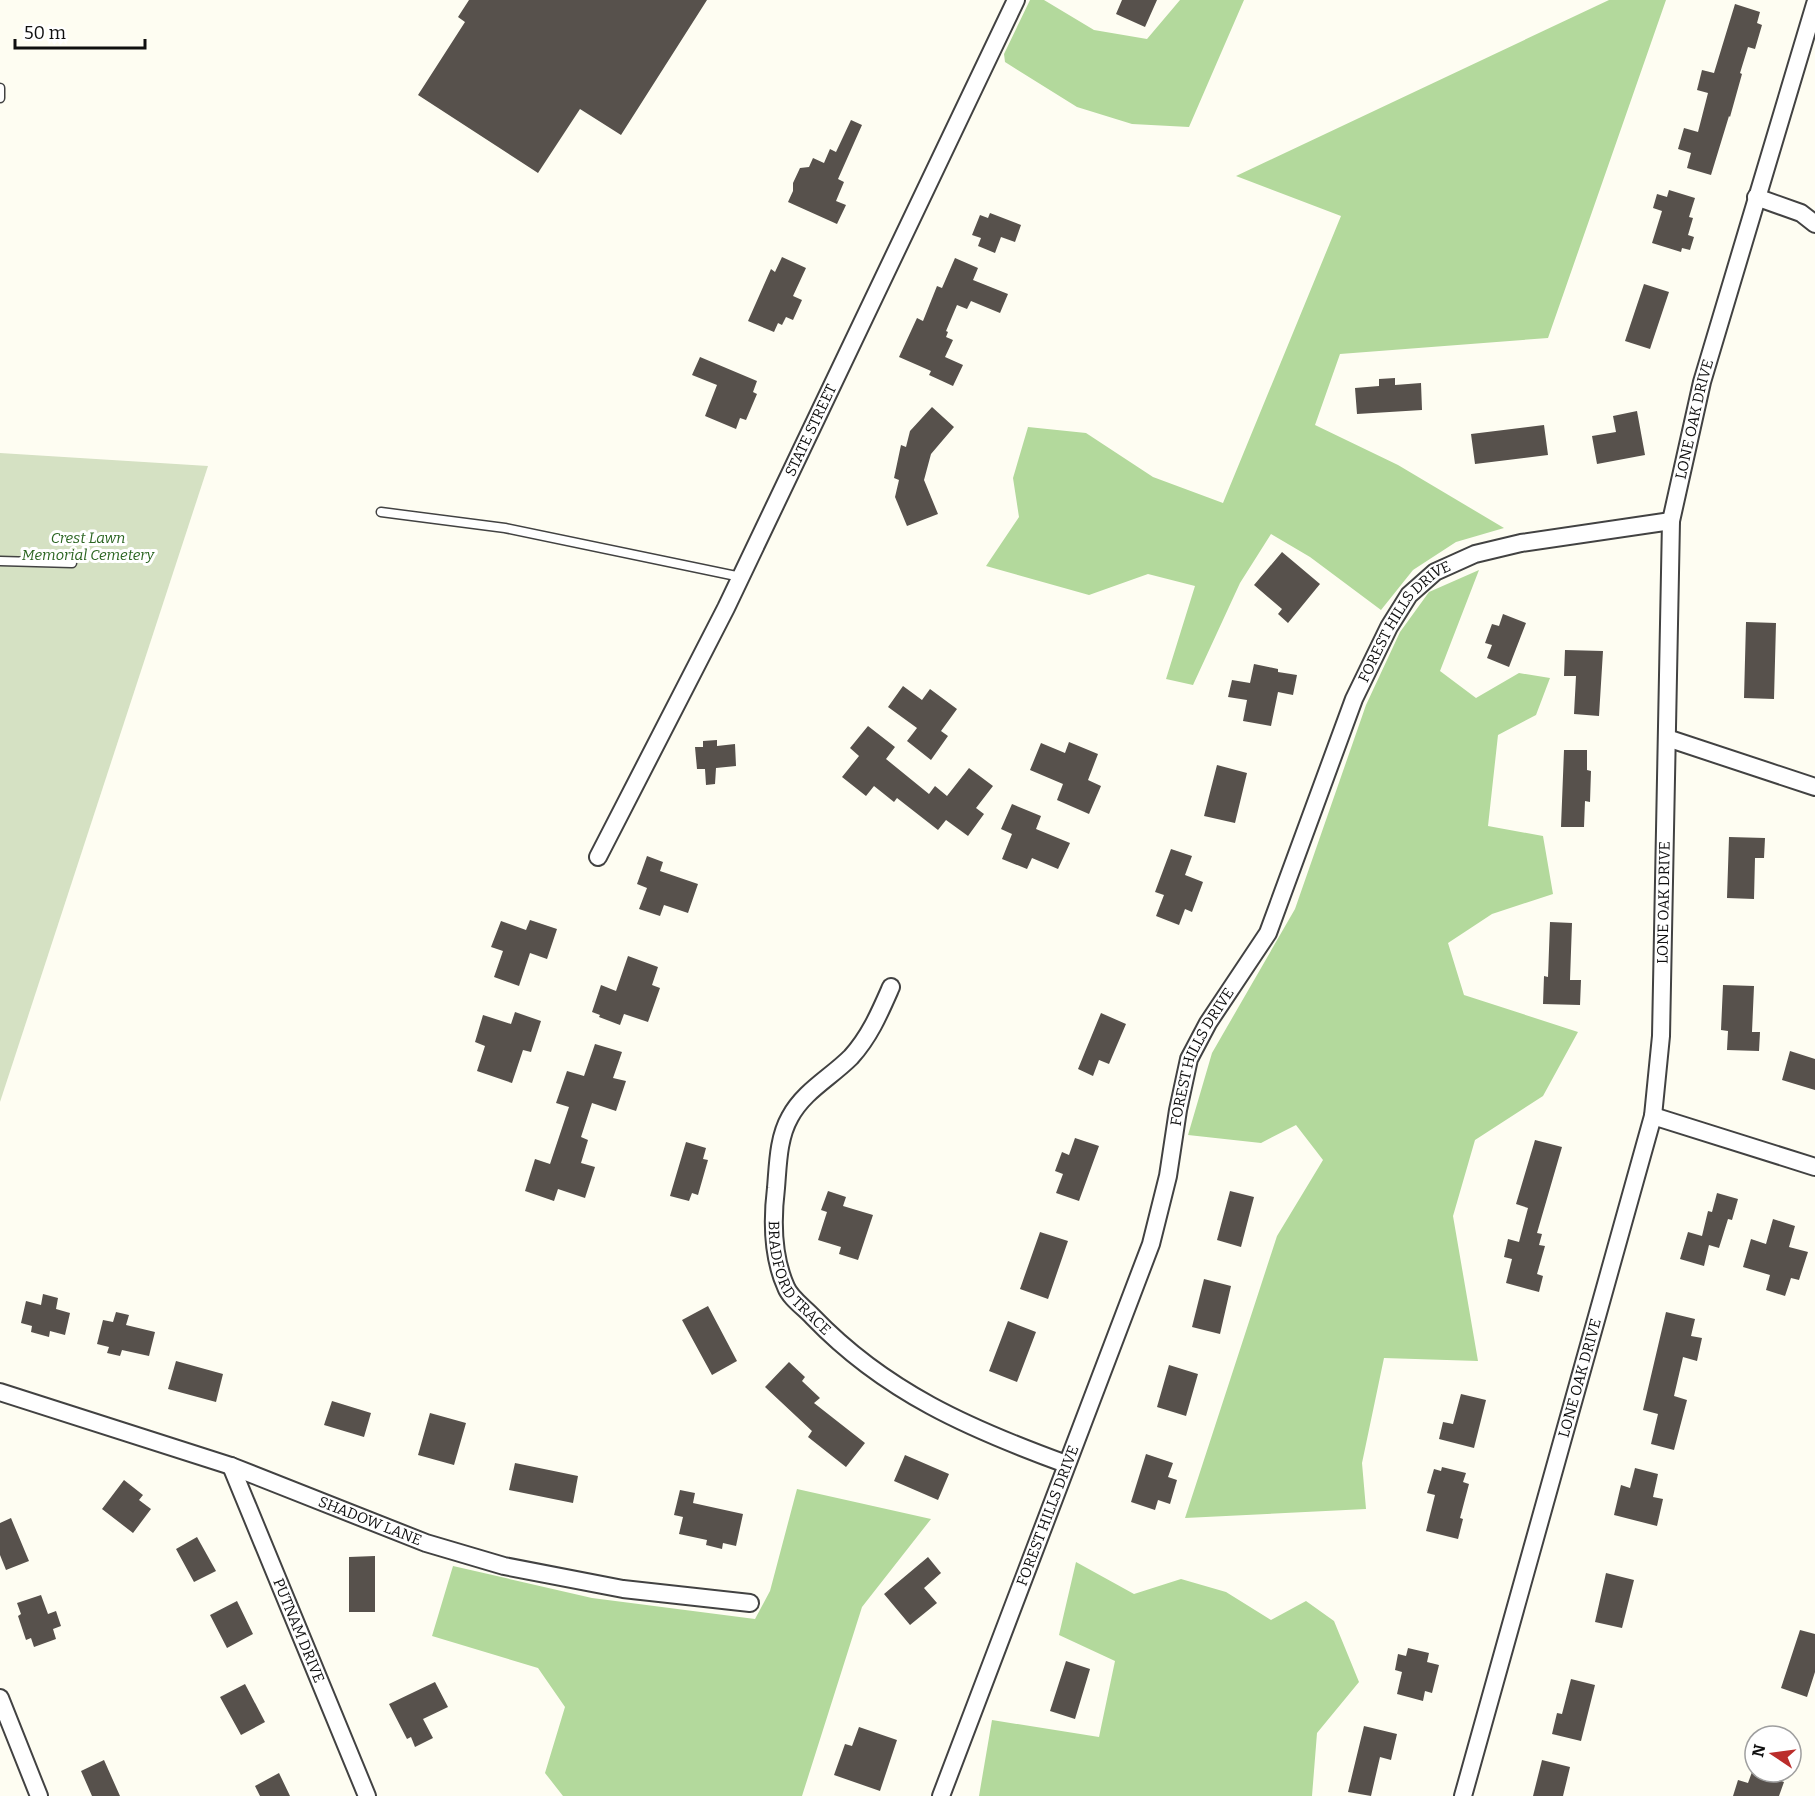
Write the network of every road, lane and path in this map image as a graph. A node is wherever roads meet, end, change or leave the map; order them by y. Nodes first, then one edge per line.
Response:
1 (1016, 0) edge
2 (1815, 3) edge
3 (0, 88) edge
4 (0, 98) edge
5 (1756, 197) junction
6 (1815, 224) edge
7 (381, 512) dead end
8 (1671, 521) junction
9 (0, 561) edge
10 (72, 563) dead end
11 (741, 576) junction
12 (1667, 738) junction
13 (1815, 788) edge
14 (598, 857) dead end
15 (891, 987) dead end
16 (1653, 1116) junction
17 (1815, 1167) edge
18 (0, 1392) edge
19 (1066, 1464) junction
20 (231, 1466) junction
21 (750, 1603) dead end
22 (0, 1698) edge
23 (39, 1796) edge
24 (367, 1796) edge
25 (940, 1796) edge
26 (1463, 1796) edge

1 - 11 street, STATE STREET
2 - 5 street, LONE OAK DRIVE
3 - 4 lane
5 - 6 street
5 - 8 street, LONE OAK DRIVE
7 - 11 lane
8 - 12 street, LONE OAK DRIVE
8 - 19 street, FOREST HILLS DRIVE
9 - 10 lane
11 - 14 street, STATE STREET
12 - 13 street
12 - 16 street, LONE OAK DRIVE
15 - 19 street, BRADFORD TRACE
16 - 17 street
16 - 26 street, LONE OAK DRIVE
18 - 20 street, SHADOW LANE
19 - 25 street, FOREST HILLS DRIVE
20 - 21 street, SHADOW LANE
20 - 24 street, PUTNAM DRIVE
22 - 23 street

